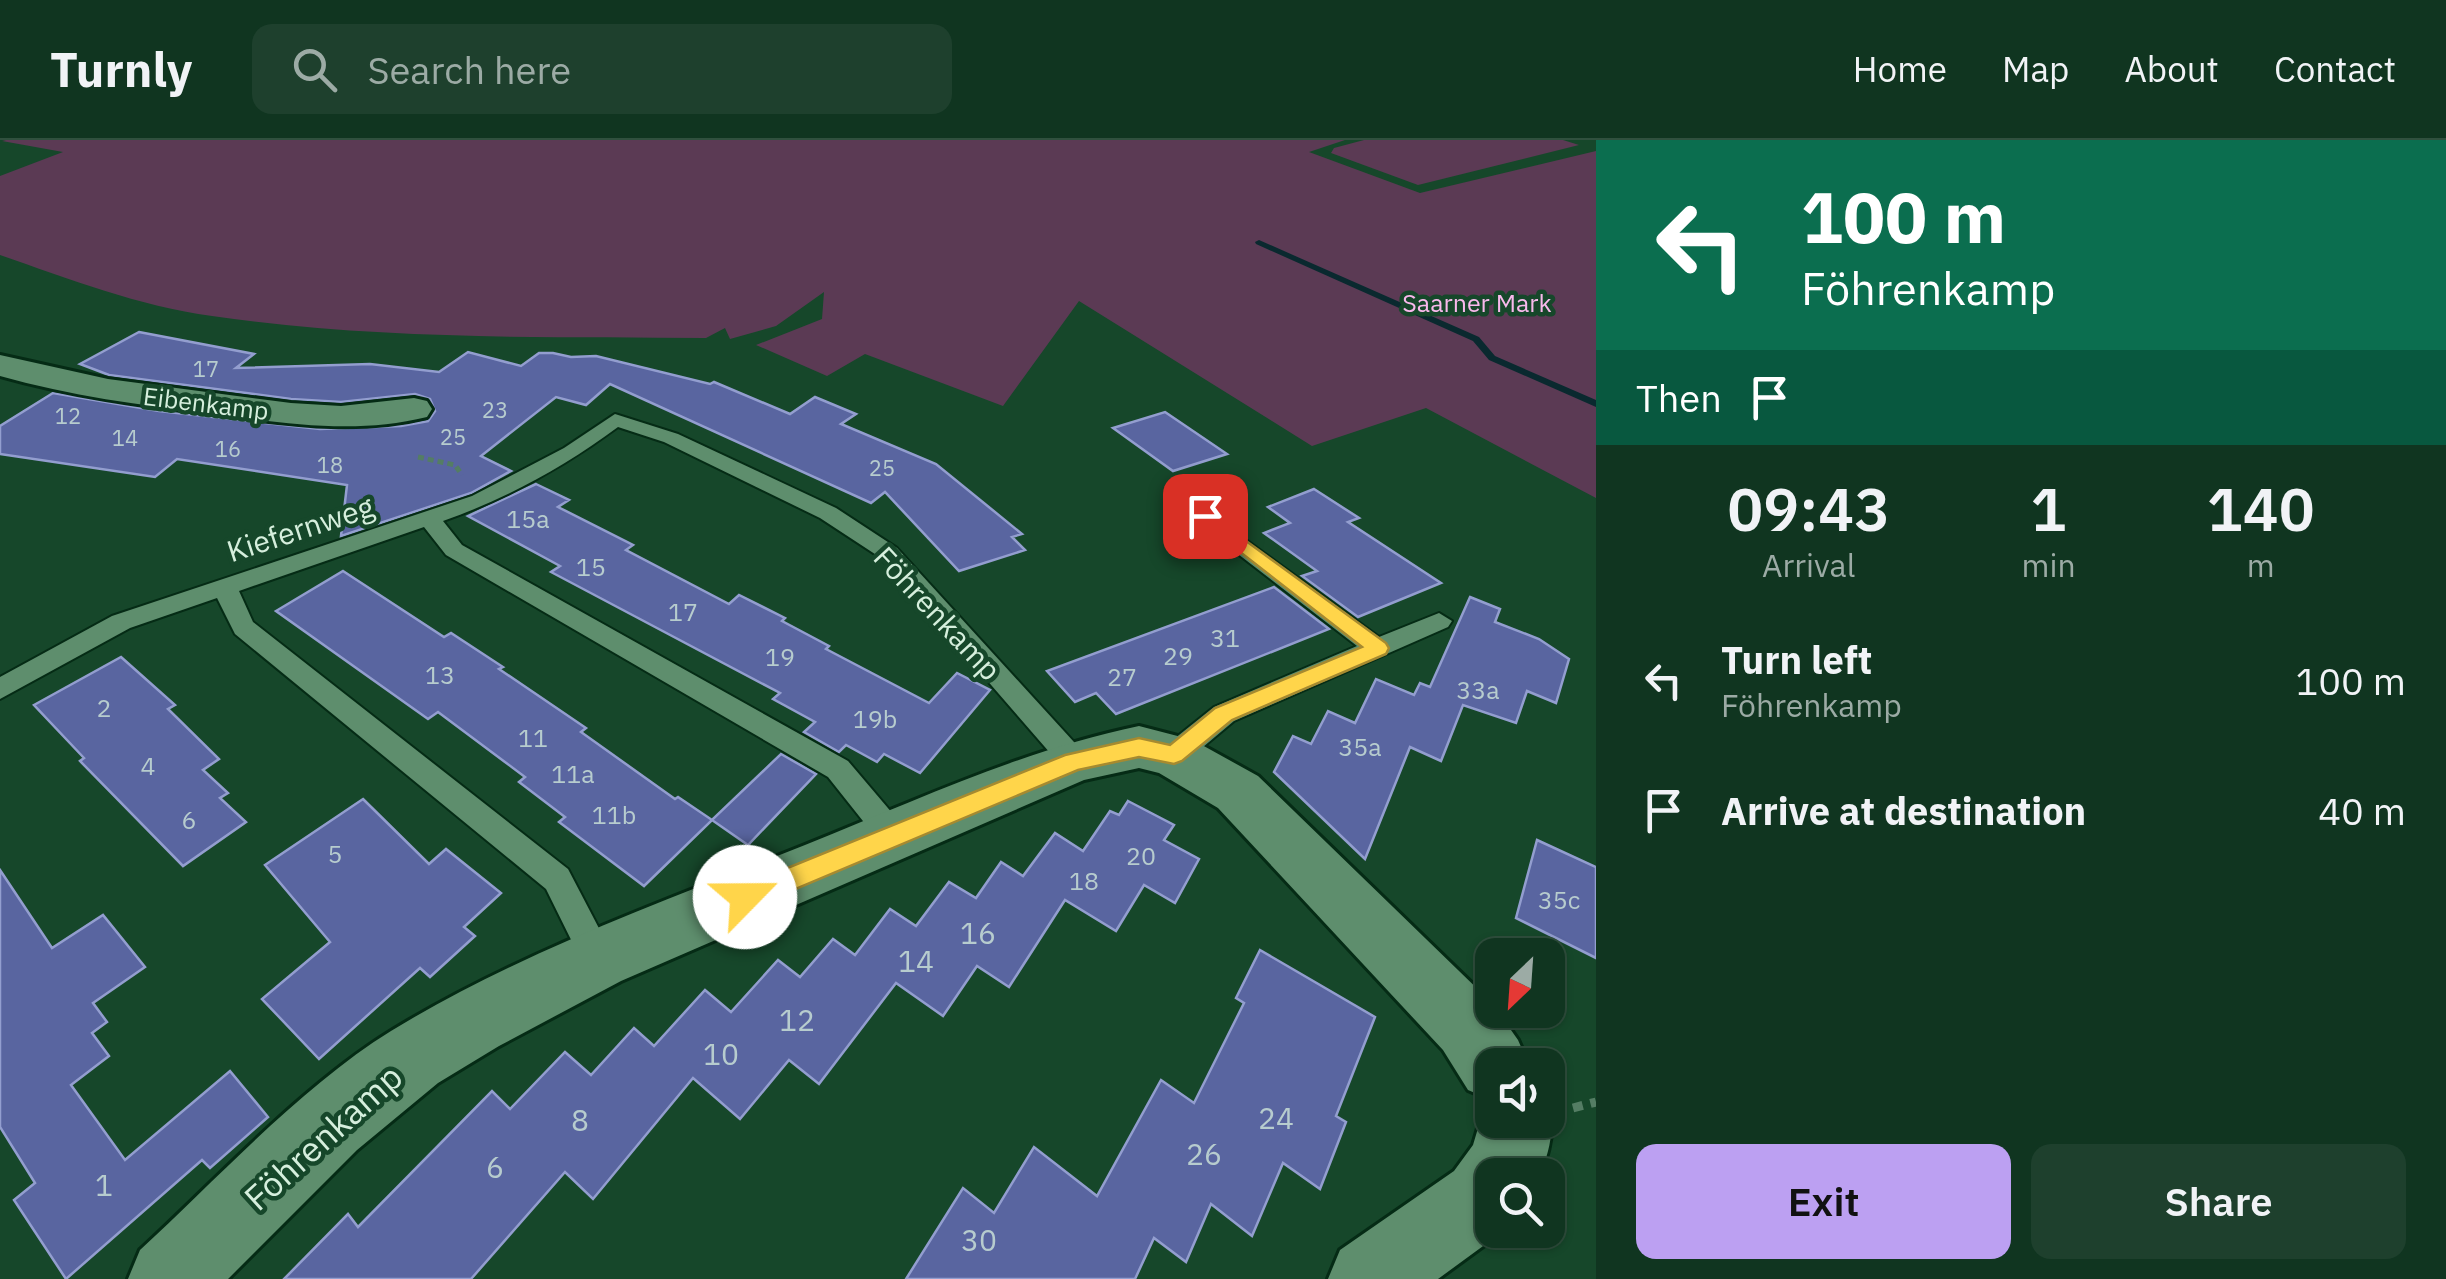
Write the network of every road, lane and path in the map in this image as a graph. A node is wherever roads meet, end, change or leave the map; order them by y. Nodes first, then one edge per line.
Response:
1 (0, 364) edge
2 (414, 409) dead end
3 (615, 420) joint
4 (418, 456) dead end
5 (460, 473) dead end
6 (1176, 494) dead end
7 (430, 521) junction
8 (226, 586) junction
9 (1439, 621) dead end
10 (1378, 648) junction
11 (0, 689) edge
12 (1174, 755) junction
13 (1074, 761) junction
14 (892, 836) junction
15 (598, 958) junction
16 (1482, 1048) edge
17 (1475, 1203) edge
18 (169, 1279) edge
19 (1369, 1279) edge

1 - 2 street, Eibenkamp
3 - 7 lane, Kiefernweg
3 - 13 lane, Föhrenkamp
4 - 5 path
6 - 10 lane
7 - 8 lane, Kiefernweg
7 - 14 lane
8 - 11 lane, Kiefernweg
8 - 15 lane
9 - 10 lane
10 - 12 lane
12 - 13 street, Föhrenkamp
12 - 16 street, Föhrenkamp
13 - 14 street, Föhrenkamp
14 - 15 street, Föhrenkamp
15 - 18 street, Föhrenkamp
17 - 19 street

